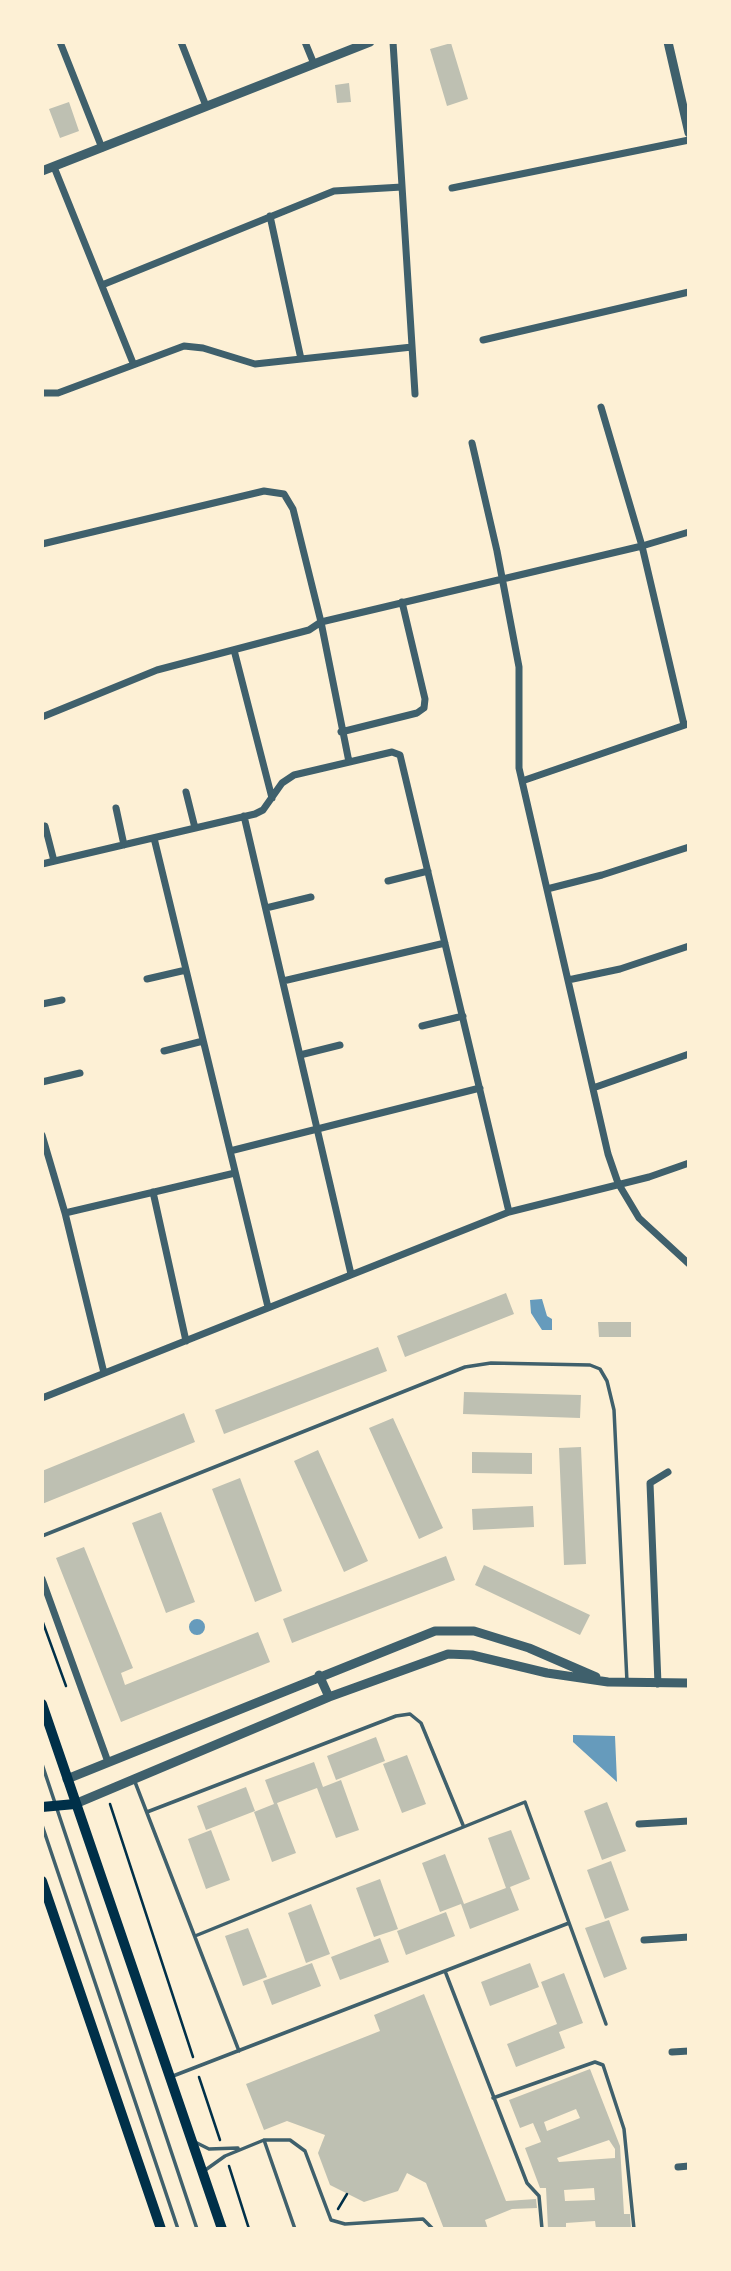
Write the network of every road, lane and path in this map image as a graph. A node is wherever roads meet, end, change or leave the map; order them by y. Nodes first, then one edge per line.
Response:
1 (60, 42) edge
2 (181, 42) edge
3 (305, 42) edge
4 (370, 42) edge
5 (393, 42) edge
6 (668, 42) edge
7 (314, 64) junction
8 (206, 106) junction
9 (689, 133) edge
10 (689, 140) edge
11 (102, 148) junction
12 (54, 167) junction
13 (42, 172) edge
14 (402, 187) junction
15 (452, 188) dead end
16 (270, 216) junction
17 (102, 285) junction
18 (689, 292) edge
19 (483, 341) dead end
20 (412, 347) junction
21 (302, 359) junction
22 (133, 363) junction
23 (42, 393) edge
24 (415, 394) dead end
25 (601, 407) dead end
26 (472, 443) dead end
27 (689, 531) edge
28 (42, 544) edge
29 (642, 546) junction
30 (500, 578) junction
31 (402, 602) junction
32 (321, 622) junction
33 (233, 650) junction
34 (42, 717) edge
35 (687, 725) edge
36 (341, 732) junction
37 (349, 762) junction
38 (522, 781) junction
39 (186, 792) dead end
40 (272, 798) junction
41 (116, 808) dead end
42 (244, 816) junction
43 (45, 826) dead end
44 (195, 828) junction
45 (154, 838) junction
46 (124, 845) junction
47 (689, 847) edge
48 (54, 861) junction
49 (42, 864) edge
50 (428, 871) junction
51 (388, 881) dead end
52 (547, 889) junction
53 (311, 897) dead end
54 (266, 908) junction
55 (445, 943) junction
56 (689, 946) edge
57 (186, 970) junction
58 (147, 979) dead end
59 (568, 980) junction
60 (283, 981) junction
61 (62, 1000) dead end
62 (42, 1004) edge
63 (463, 1016) junction
64 (422, 1026) dead end
65 (203, 1041) junction
66 (340, 1045) dead end
67 (164, 1051) dead end
68 (689, 1054) edge
69 (300, 1055) junction
70 (80, 1073) dead end
71 (42, 1082) edge
72 (480, 1088) junction
73 (593, 1088) junction
74 (317, 1127) junction
75 (42, 1135) edge
76 (230, 1151) junction
77 (689, 1163) edge
78 (235, 1173) junction
79 (618, 1183) junction
80 (153, 1192) junction
81 (509, 1212) junction
82 (65, 1213) junction
83 (689, 1264) edge
84 (351, 1274) junction
85 (268, 1307) junction
86 (186, 1341) junction
87 (104, 1373) junction
88 (42, 1398) edge
89 (668, 1472) dead end
90 (42, 1536) edge
91 (42, 1579) edge
92 (42, 1620) edge
93 (319, 1675) junction
94 (608, 1682) junction
95 (627, 1684) junction
96 (658, 1684) junction
97 (689, 1684) edge
98 (69, 1693) dead end
99 (330, 1697) junction
100 (42, 1704) edge
101 (108, 1762) junction
102 (42, 1764) edge
103 (67, 1779) junction
104 (135, 1780) junction
105 (106, 1792) junction
106 (75, 1804) junction
107 (42, 1807) edge
108 (56, 1807) junction
109 (147, 1812) junction
110 (689, 1821) edge
111 (639, 1824) dead end
112 (42, 1825) edge
113 (463, 1825) junction
114 (42, 1881) edge
115 (569, 1923) junction
116 (195, 1936) junction
117 (689, 1937) edge
118 (643, 1940) dead end
119 (445, 1971) junction
120 (606, 2024) dead end
121 (239, 2051) junction
122 (672, 2052) dead end
123 (689, 2052) edge
124 (196, 2067) junction
125 (171, 2077) junction
126 (493, 2098) junction
127 (264, 2140) junction
128 (193, 2141) junction
129 (243, 2147) junction
130 (223, 2150) junction
131 (225, 2156) junction
132 (689, 2166) edge
133 (678, 2167) dead end
134 (203, 2171) junction
135 (161, 2229) edge
136 (178, 2229) edge
137 (197, 2229) edge
138 (222, 2229) edge
139 (249, 2229) edge
140 (295, 2229) edge
141 (433, 2229) edge
142 (542, 2229) edge
143 (634, 2229) edge

1 - 11 street
2 - 8 street
3 - 7 street
4 - 7 street
5 - 14 street
6 - 9 street
7 - 8 street
8 - 11 street
10 - 15 street
11 - 12 street
12 - 13 street
12 - 17 street
14 - 16 street
14 - 20 street
16 - 17 street
16 - 21 street
17 - 22 street
18 - 19 street
20 - 21 street
20 - 24 street
21 - 22 street
22 - 23 street
25 - 29 street
26 - 30 street
27 - 29 street
28 - 32 street
29 - 30 street
29 - 35 street
30 - 31 street
30 - 38 street
31 - 32 street
31 - 36 street
32 - 33 street
32 - 36 street
33 - 34 street
33 - 40 street
35 - 38 street
36 - 37 street
37 - 40 street
37 - 50 street
38 - 52 street
39 - 44 street
40 - 42 street
41 - 46 street
42 - 44 street
42 - 54 street
43 - 48 street
44 - 45 street
45 - 46 street
45 - 57 street
46 - 48 street
47 - 52 street
48 - 49 street
50 - 51 street
50 - 55 street
52 - 59 street
53 - 54 street
54 - 60 street
55 - 60 street
55 - 63 street
56 - 59 street
57 - 58 street
57 - 65 street
59 - 73 street
60 - 69 street
61 - 62 street
63 - 64 street
63 - 72 street
65 - 67 street
65 - 76 street
66 - 69 street
68 - 73 street
69 - 74 street
70 - 71 street
72 - 74 street
72 - 81 street
73 - 79 street
74 - 76 street
74 - 84 street
75 - 82 street
76 - 78 street
77 - 79 street
78 - 80 street
78 - 85 street
79 - 81 street
79 - 83 street
80 - 82 street
80 - 86 street
81 - 84 street
82 - 87 street
84 - 85 street
85 - 86 street
86 - 87 street
87 - 88 street
89 - 96 street
90 - 95 lane
91 - 101 street
92 - 98 path
93 - 94 street
93 - 99 street
93 - 101 street
94 - 95 street
94 - 99 street
95 - 96 street
96 - 97 street
99 - 104 street
100 - 103 main road
101 - 103 street
102 - 108 lane
103 - 106 main road
104 - 105 street
104 - 109 lane
105 - 106 street
105 - 124 path
106 - 108 main road
106 - 125 main road
107 - 108 main road
108 - 137 lane
109 - 113 lane
109 - 116 lane
110 - 111 street
112 - 136 lane
113 - 115 lane
113 - 116 lane
114 - 135 main road
115 - 119 lane
115 - 120 lane
116 - 121 lane
117 - 118 street
119 - 121 lane
119 - 126 lane
121 - 124 lane
122 - 123 street
124 - 125 lane
124 - 130 path
125 - 128 main road
126 - 142 lane
126 - 143 lane
127 - 129 lane
127 - 140 lane
127 - 141 lane
128 - 130 lane
128 - 134 main road
129 - 130 lane
129 - 131 lane
131 - 134 lane
131 - 139 path
132 - 133 street
134 - 138 main road

